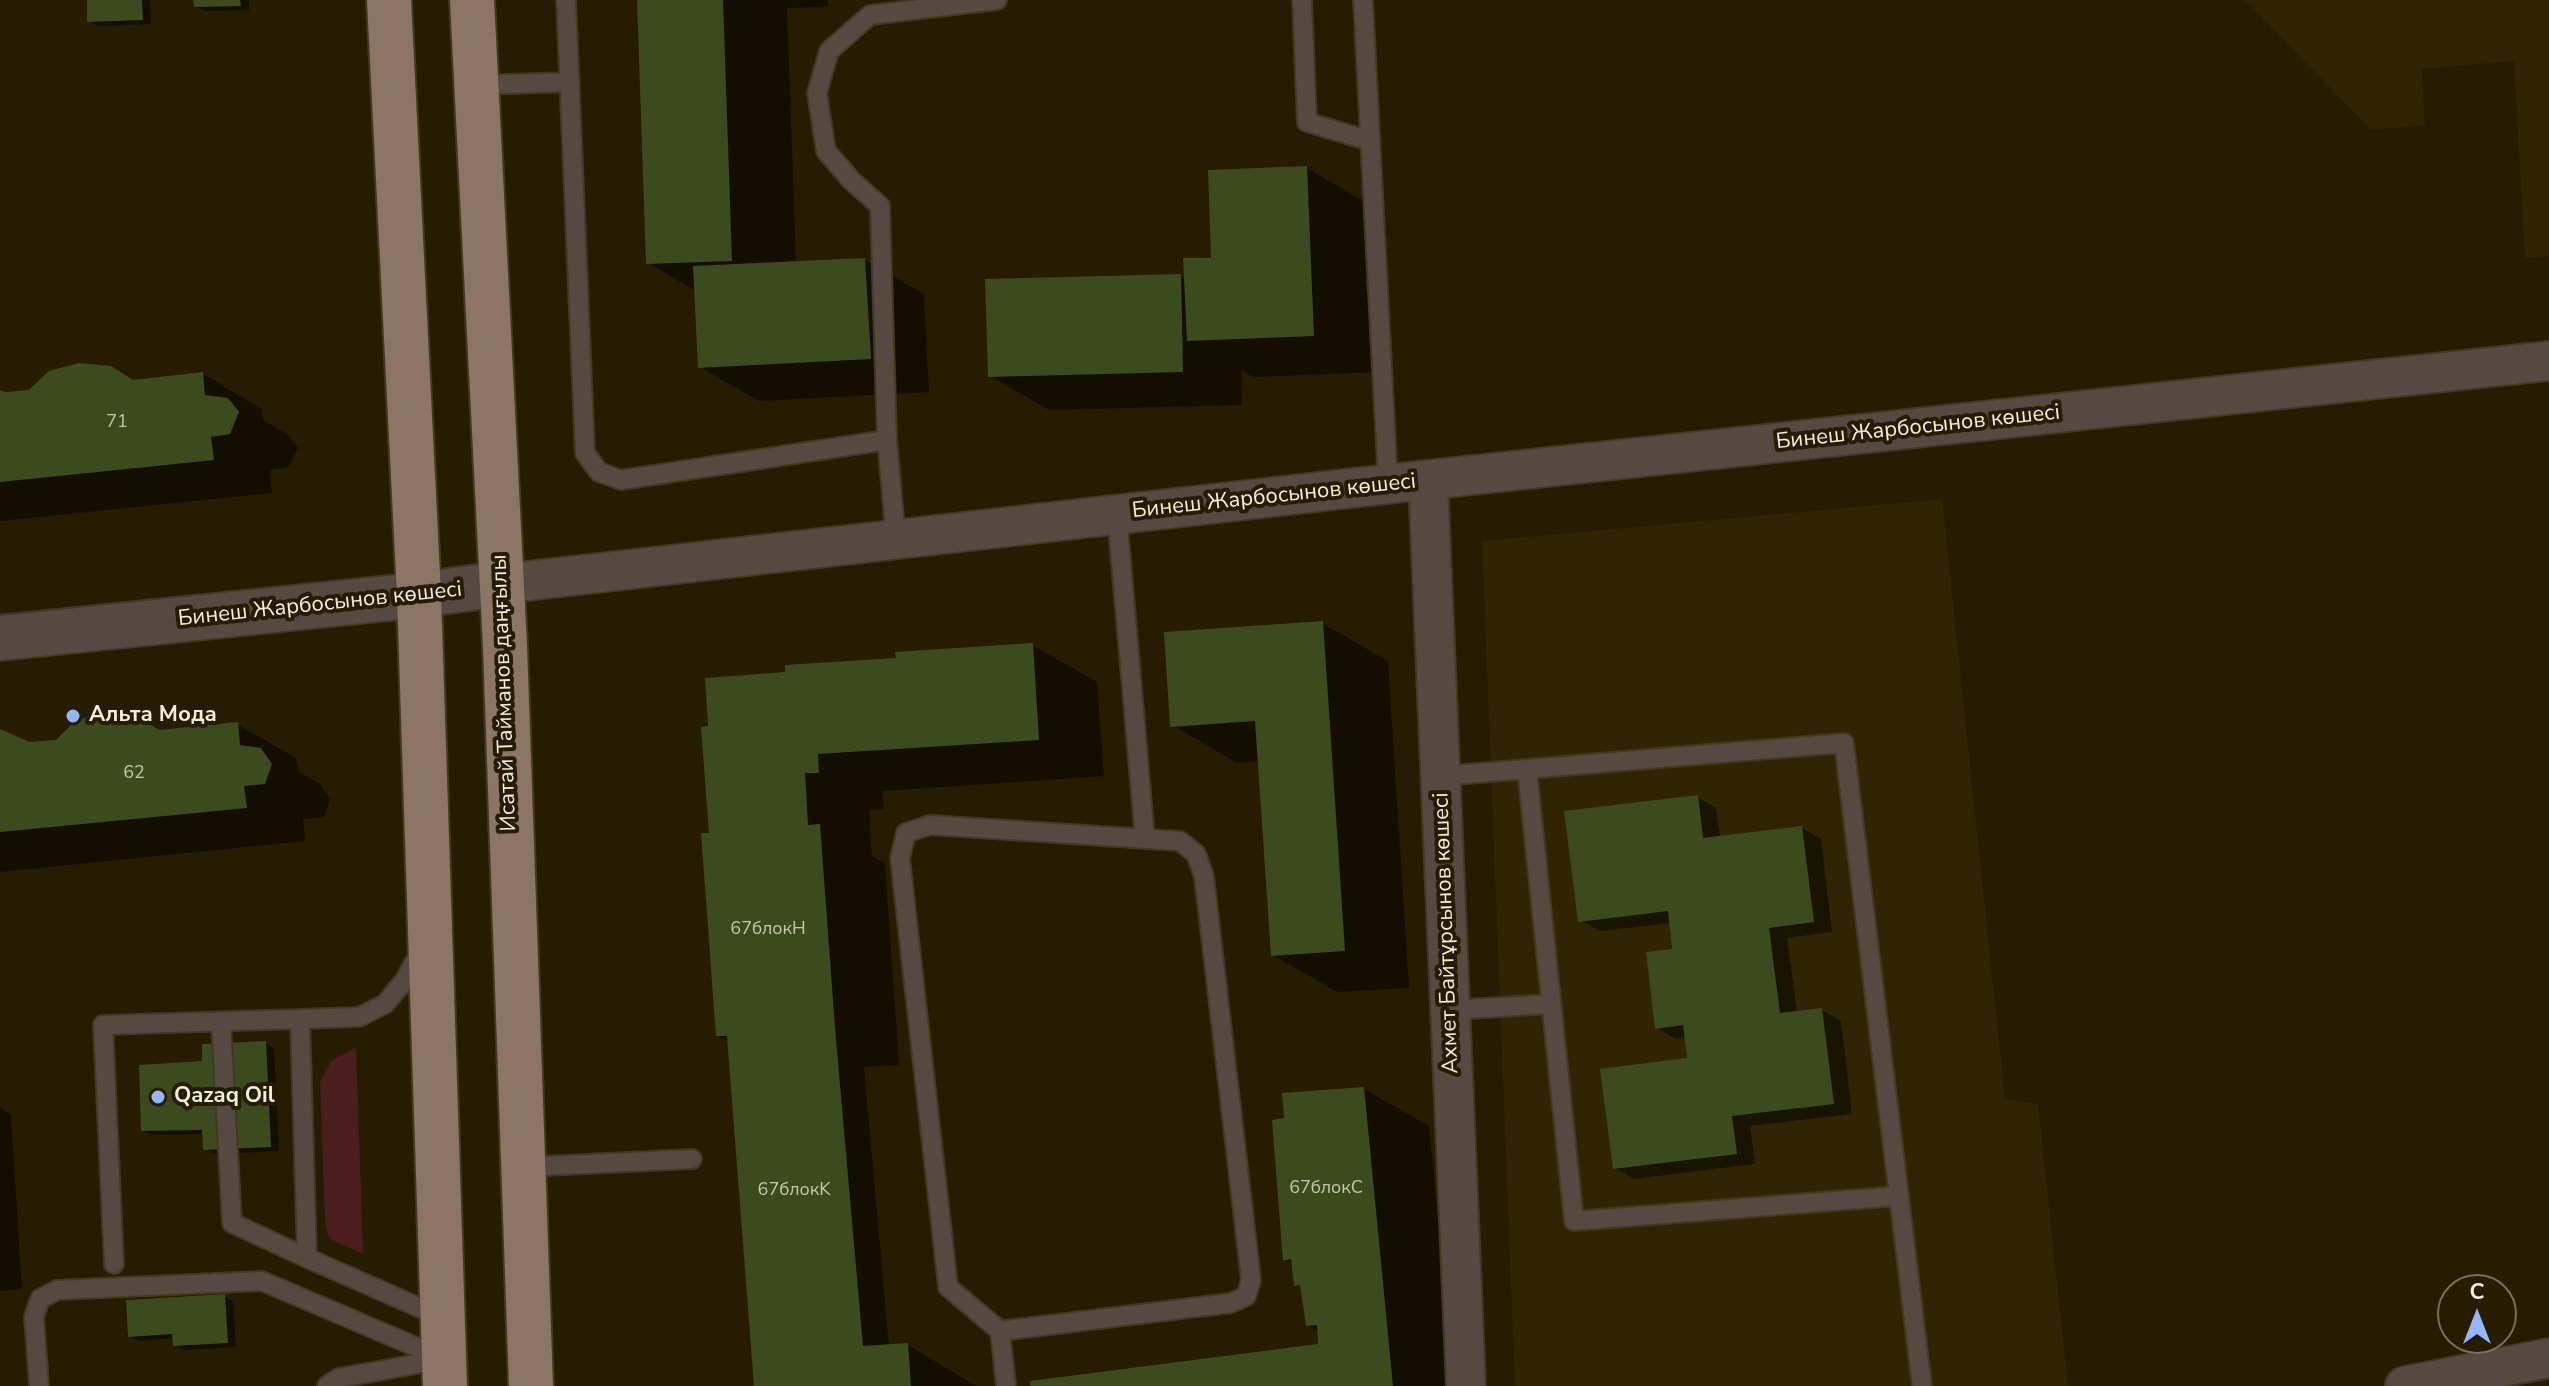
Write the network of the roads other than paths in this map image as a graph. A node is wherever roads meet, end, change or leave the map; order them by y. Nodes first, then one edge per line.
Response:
1 (389, 0) edge
2 (472, 0) edge
3 (566, 0) edge
4 (997, 0) edge
5 (1302, 0) edge
6 (1363, 0) edge
7 (570, 82) junction
8 (476, 85) junction
9 (1370, 141) junction
10 (2549, 361) edge
11 (887, 440) junction
12 (1428, 480) junction
13 (1388, 484) junction
14 (1117, 515) junction
15 (896, 540) junction
16 (500, 584) junction
17 (419, 595) junction
18 (0, 638) edge
19 (1527, 769) junction
20 (1441, 776) junction
21 (1145, 839) junction
22 (431, 932) junction
23 (1551, 1004) junction
24 (1451, 1010) junction
25 (300, 1019) junction
26 (221, 1022) junction
27 (692, 1159) dead end
28 (523, 1167) junction
29 (1899, 1196) junction
30 (307, 1258) junction
31 (114, 1264) dead end
32 (1000, 1331) junction
33 (444, 1354) edge
34 (2549, 1358) edge
35 (39, 1386) edge
36 (327, 1386) edge
37 (531, 1386) edge
38 (1006, 1386) edge
39 (1466, 1386) edge
40 (1922, 1386) edge
41 (2405, 1386) edge

1 - 17 main road
2 - 8 main road, Исатай Тайманов даңғылы
3 - 7 lane
4 - 11 lane
5 - 9 lane
6 - 9 lane
7 - 8 lane
7 - 11 lane
8 - 16 main road, Исатай Тайманов даңғылы
9 - 13 lane
10 - 12 street, Бинеш Жарбосынов көшесі
11 - 15 lane
12 - 13 street, Бинеш Жарбосынов көшесі
12 - 20 street, Ахмет Байтұрсынов көшесі
13 - 14 street, Бинеш Жарбосынов көшесі
14 - 15 street, Бинеш Жарбосынов көшесі
14 - 21 lane
15 - 16 street, Бинеш Жарбосынов көшесі
16 - 17 street, Бинеш Жарбосынов көшесі
16 - 28 main road, Исатай Тайманов даңғылы
17 - 18 street, Бинеш Жарбосынов көшесі
17 - 22 main road
19 - 20 lane
19 - 23 lane
19 - 29 lane
20 - 24 street, Ахмет Байтұрсынов көшесі
21 - 32 lane
21 - 32 lane
22 - 25 lane
22 - 33 main road
23 - 24 lane
23 - 29 lane
24 - 39 street, Ахмет Байтұрсынов көшесі
25 - 26 lane
25 - 30 lane
26 - 30 lane
26 - 31 lane
27 - 28 lane
28 - 37 main road, Исатай Тайманов даңғылы
29 - 40 lane
30 - 33 lane
32 - 38 lane
33 - 35 lane
33 - 36 lane
34 - 41 street

